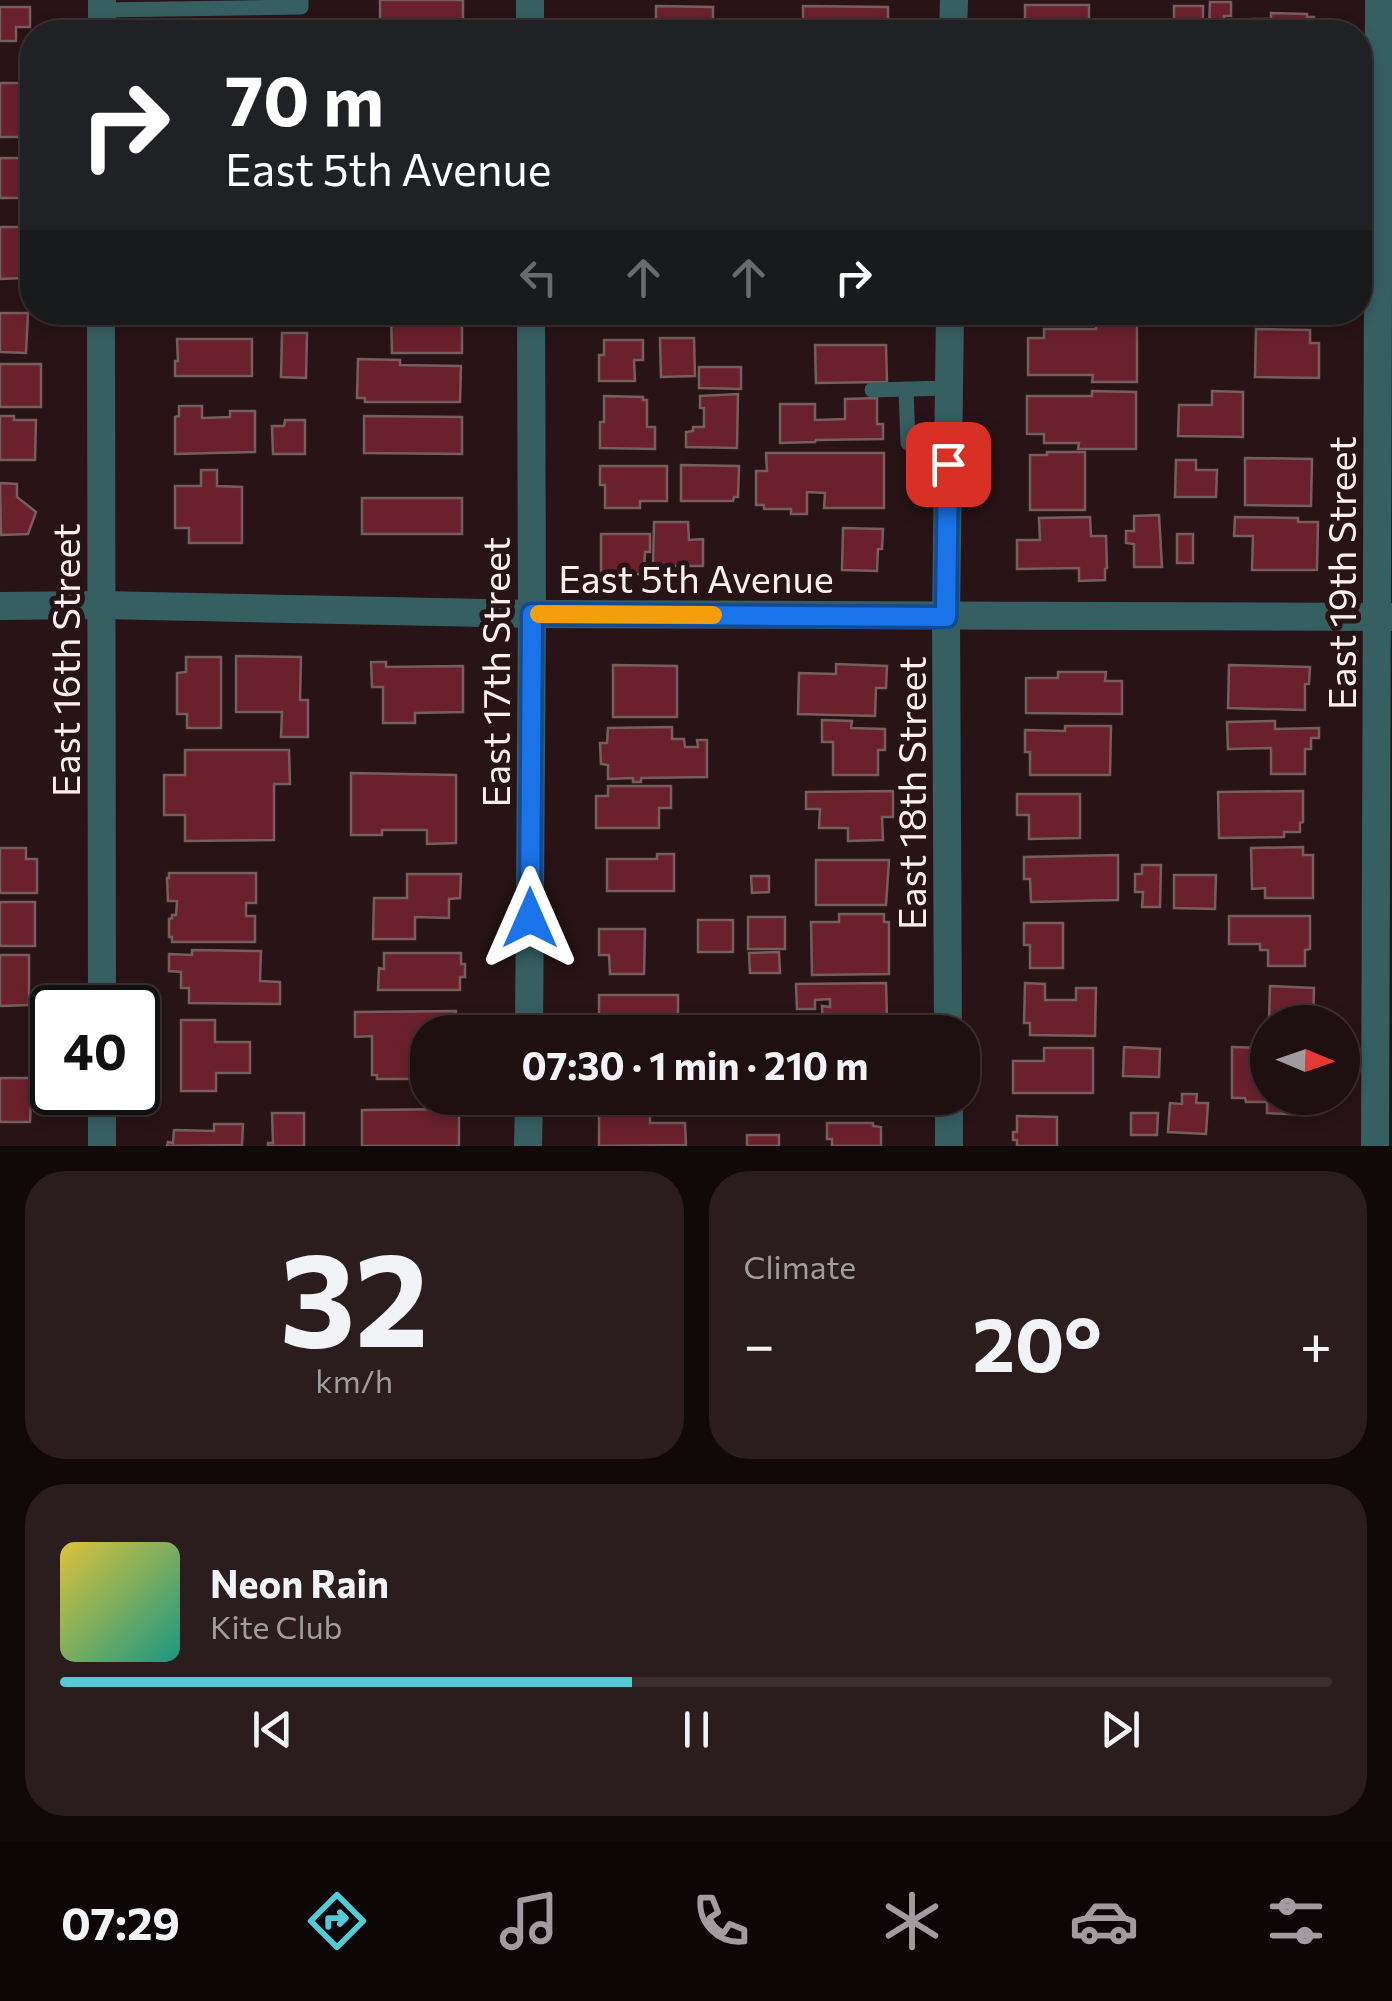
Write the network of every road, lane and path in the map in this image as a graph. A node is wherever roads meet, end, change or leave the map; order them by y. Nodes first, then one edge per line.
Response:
1 (302, 0) edge
2 (1379, 0) edge
3 (102, 14) edge
4 (101, 325) edge
5 (531, 325) edge
6 (950, 325) edge
7 (949, 388) junction
8 (906, 389) junction
9 (872, 390) dead end
10 (908, 443) dead end
11 (0, 606) edge
12 (101, 606) junction
13 (532, 614) junction
14 (946, 617) junction
15 (1385, 617) edge
16 (102, 985) edge
17 (529, 1015) edge
18 (948, 1015) edge
19 (102, 1115) edge
20 (529, 1115) edge
21 (949, 1115) edge
22 (102, 1146) edge
23 (528, 1146) edge
24 (949, 1146) edge
25 (1375, 1146) edge

1 - 3 lane
2 - 15 street, East 19th Street
4 - 12 street, East 16th Street
5 - 13 street, East 17th Street
6 - 7 street, East 18th Street
7 - 8 lane
7 - 14 street, East 18th Street
8 - 9 lane
8 - 10 lane
11 - 12 street, East 5th Avenue
12 - 13 street, East 5th Avenue
12 - 16 street, East 16th Street
13 - 14 street, East 5th Avenue
13 - 17 street, East 17th Street
14 - 15 street, East 5th Avenue
14 - 18 street, East 18th Street
15 - 25 street, East 19th Street
19 - 22 street
20 - 23 street
21 - 24 street

